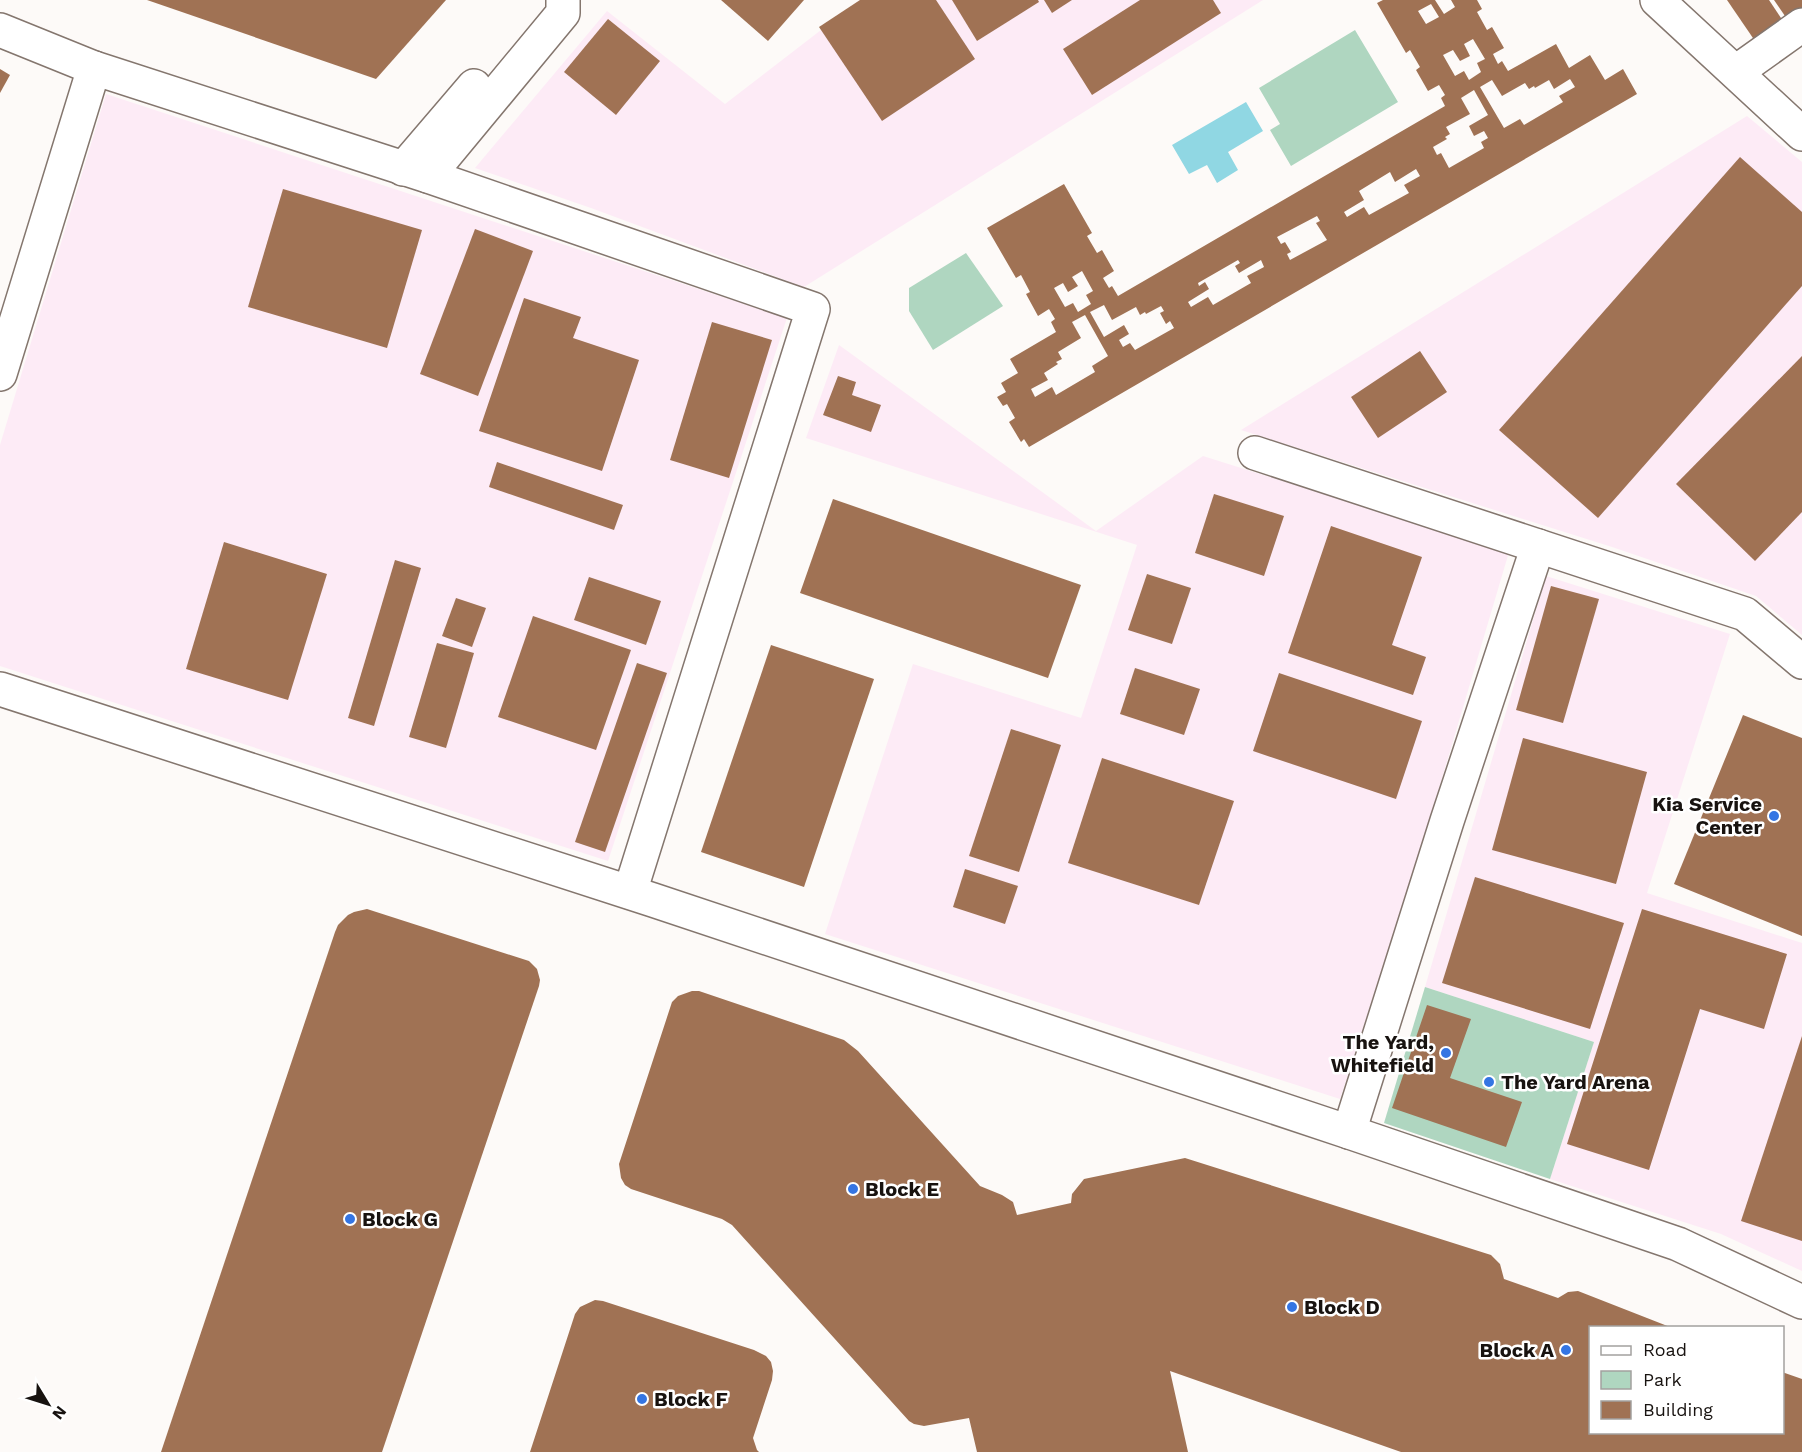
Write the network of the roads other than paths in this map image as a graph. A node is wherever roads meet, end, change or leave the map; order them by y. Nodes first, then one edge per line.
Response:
1 (549, 0) edge
2 (562, 0) edge
3 (1657, 0) edge
4 (1802, 24) edge
5 (0, 30) edge
6 (94, 68) junction
7 (1736, 72) junction
8 (1802, 134) edge
9 (415, 172) junction
10 (0, 374) edge
11 (1255, 453) dead end
12 (1538, 546) junction
13 (1802, 662) edge
14 (0, 689) edge
15 (630, 892) junction
16 (1349, 1132) junction
17 (1802, 1302) edge

1 - 9 street
2 - 9 street
3 - 7 street
4 - 7 street
5 - 6 street
6 - 9 street
6 - 10 street
7 - 8 street
9 - 15 street
11 - 12 street
12 - 13 street
12 - 16 street
14 - 15 street
15 - 16 street
16 - 17 street

